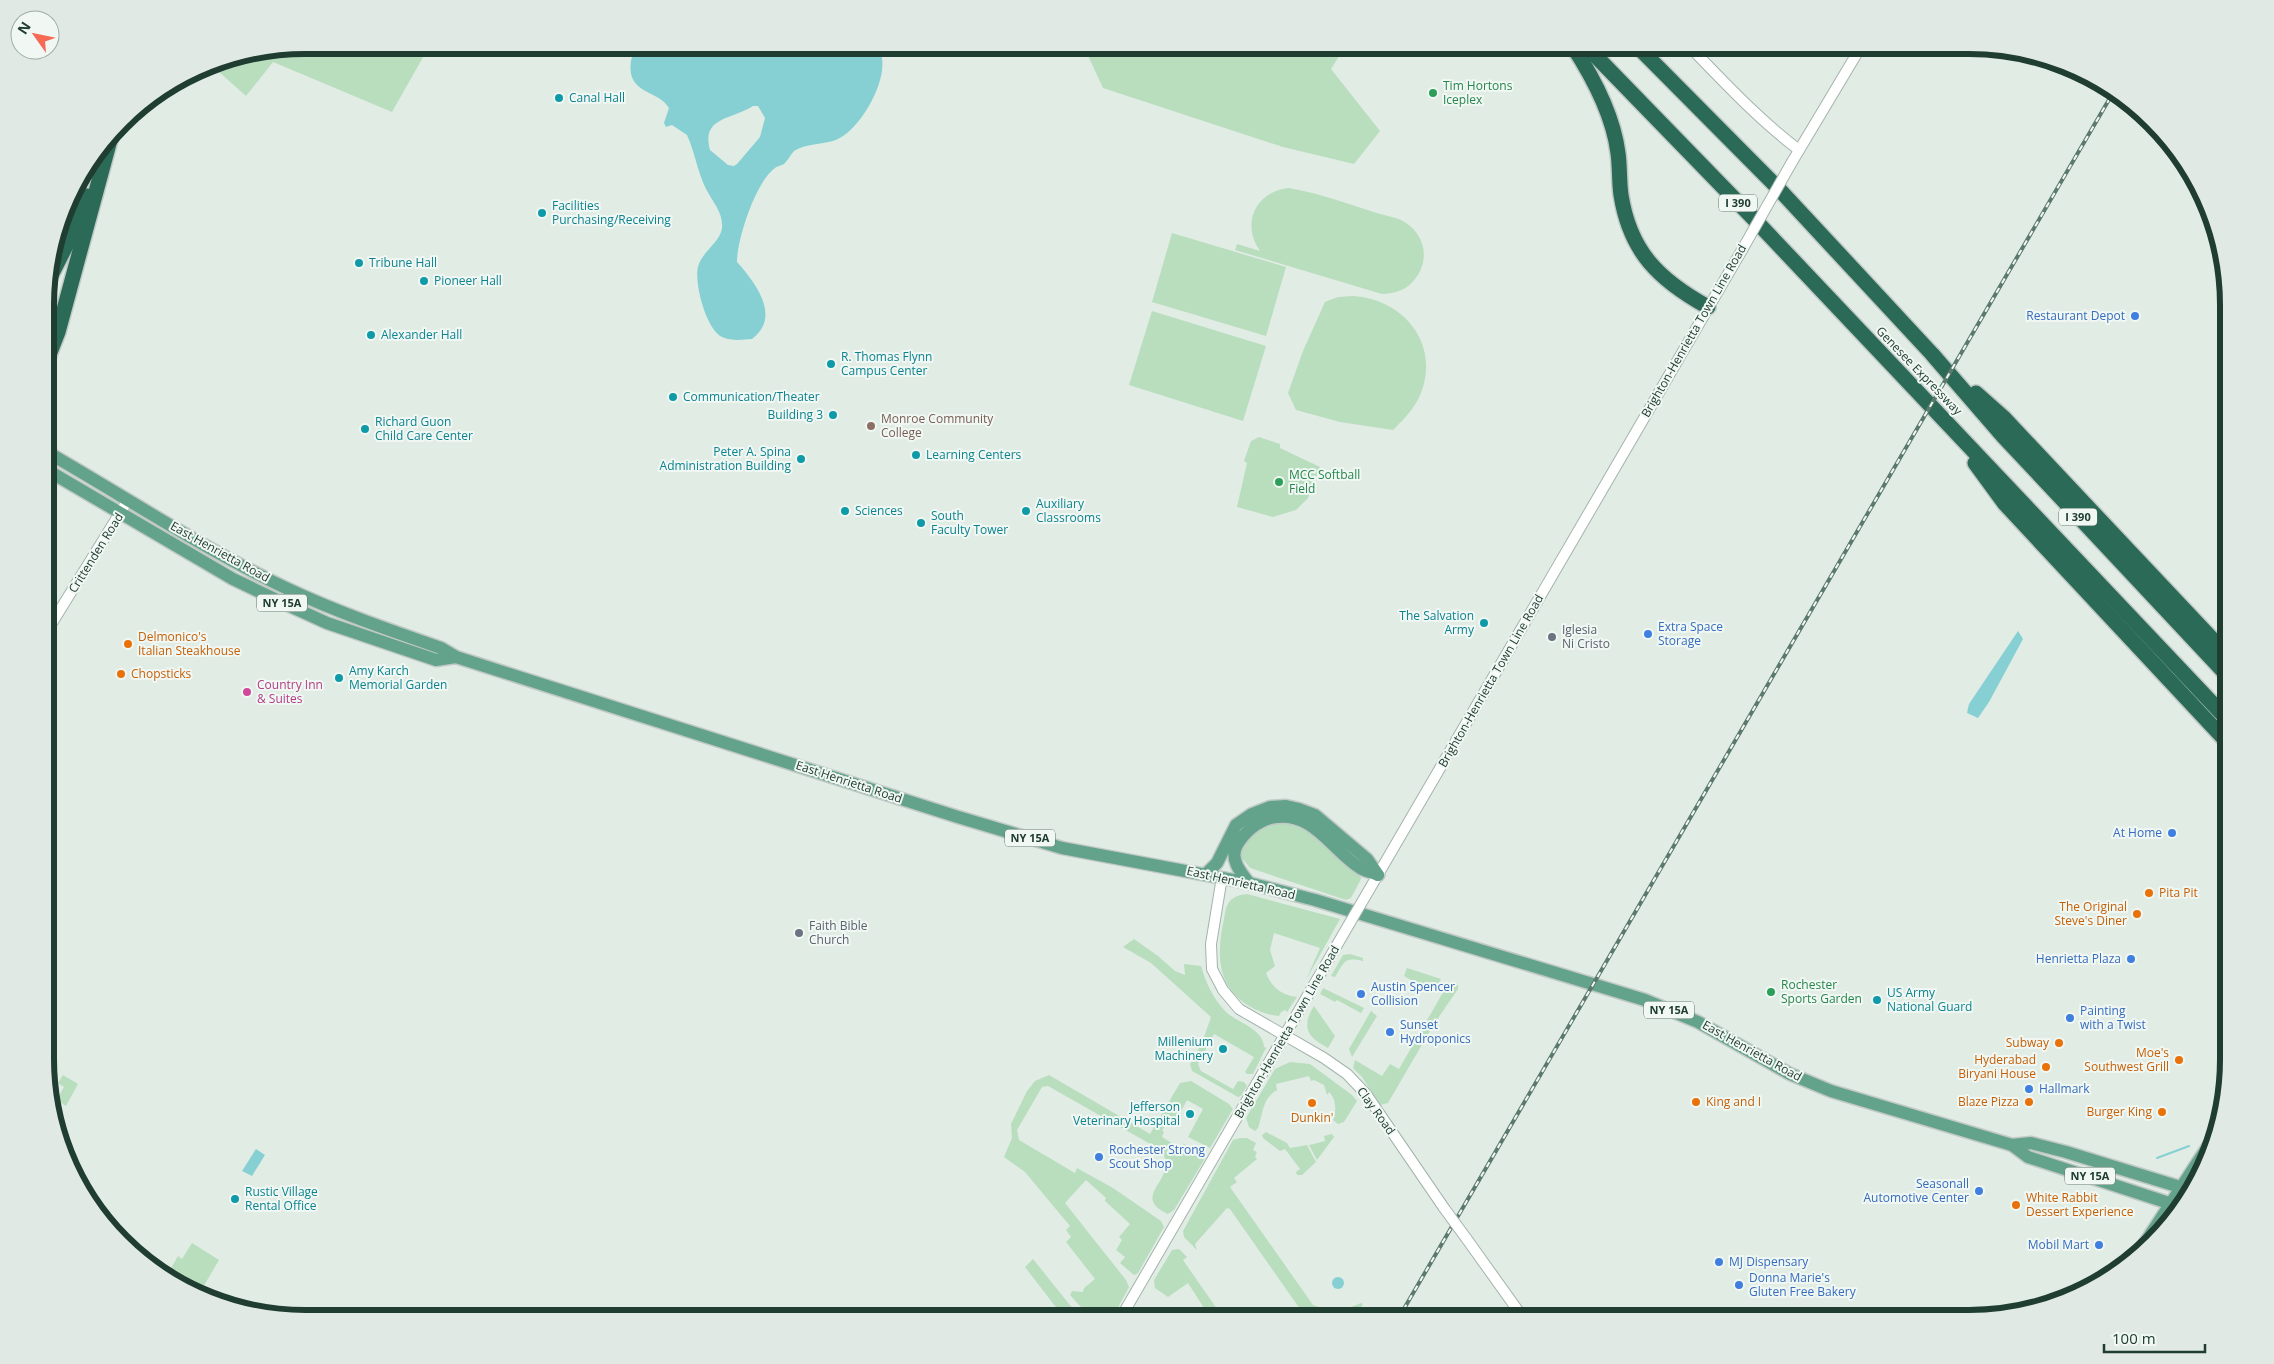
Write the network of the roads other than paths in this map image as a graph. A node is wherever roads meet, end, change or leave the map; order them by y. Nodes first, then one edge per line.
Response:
1 (1577, 54) edge
2 (1594, 54) edge
3 (1645, 54) edge
4 (1697, 54) edge
5 (1857, 54) edge
6 (107, 150) edge
7 (1799, 150) junction
8 (96, 165) edge
9 (58, 260) edge
10 (1708, 307) junction
11 (54, 342) edge
12 (1932, 354) junction
13 (1943, 417) junction
14 (54, 456) edge
15 (54, 474) edge
16 (128, 500) junction
17 (120, 513) junction
18 (2184, 608) junction
19 (54, 620) edge
20 (2220, 640) edge
21 (2220, 647) edge
22 (456, 657) junction
23 (2220, 667) edge
24 (2178, 692) junction
25 (2220, 711) edge
26 (2220, 735) edge
27 (2220, 746) edge
28 (1206, 874) junction
29 (1378, 874) junction
30 (1222, 877) junction
31 (1249, 883) junction
32 (1285, 1035) junction
33 (2012, 1145) junction
34 (2185, 1188) edge
35 (2174, 1205) edge
36 (1125, 1310) edge
37 (1518, 1310) edge

1 - 10 highway
2 - 13 highway, Genesee Expressway / I 390
3 - 12 highway, Genesee Expressway / I 390
4 - 7 street
5 - 7 street, Brighton-Henrietta Town Line Road
6 - 11 highway
7 - 10 street, Brighton-Henrietta Town Line Road, bridge
8 - 9 highway
10 - 29 street, Brighton-Henrietta Town Line Road
12 - 18 highway
12 - 23 highway, Genesee Expressway / I 390
13 - 24 highway
13 - 25 highway, Genesee Expressway / I 390
14 - 16 main road, East Henrietta Road / NY 15A
15 - 17 main road, East Henrietta Road / NY 15A
16 - 17 street, Crittenden Road
16 - 22 main road, East Henrietta Road / NY 15A
17 - 19 street, Crittenden Road
17 - 22 main road, East Henrietta Road / NY 15A
18 - 20 highway
18 - 21 highway
22 - 28 main road, East Henrietta Road / NY 15A
24 - 26 highway
24 - 27 highway
28 - 29 main road
28 - 30 main road, East Henrietta Road / NY 15A
29 - 31 main road
29 - 32 street, Brighton-Henrietta Town Line Road, bridge
30 - 31 main road, East Henrietta Road / NY 15A
30 - 32 street, Clay Road
31 - 33 main road, East Henrietta Road / NY 15A
32 - 36 street, Brighton-Henrietta Town Line Road
32 - 37 street, Clay Road, bridge
33 - 34 main road, East Henrietta Road / NY 15A
33 - 35 main road, East Henrietta Road / NY 15A

